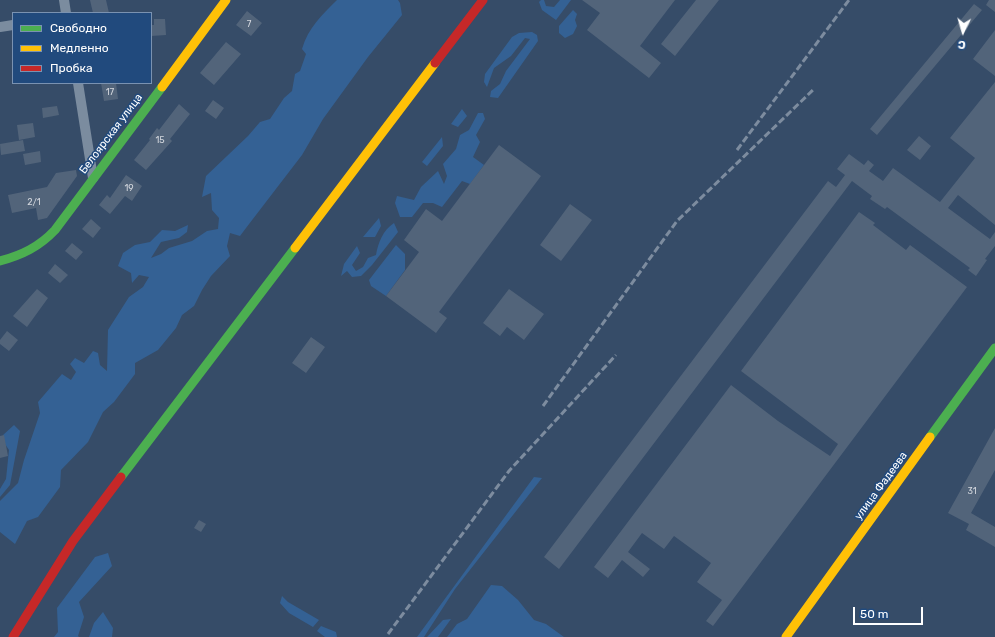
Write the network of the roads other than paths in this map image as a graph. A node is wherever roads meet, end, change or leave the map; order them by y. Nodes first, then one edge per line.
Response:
1 (64, 0) edge
2 (226, 0) edge
3 (483, 0) edge
4 (66, 12) edge
5 (12, 25) edge
6 (0, 27) edge
7 (78, 84) edge
8 (93, 178) junction
9 (0, 261) edge
10 (995, 348) edge
11 (13, 637) edge
12 (786, 637) edge

1 - 4 street
2 - 8 street, Белоярская улица
3 - 11 street
5 - 6 street
7 - 8 street
8 - 9 street, Белоярская улица
10 - 12 street, улица Фадеева

